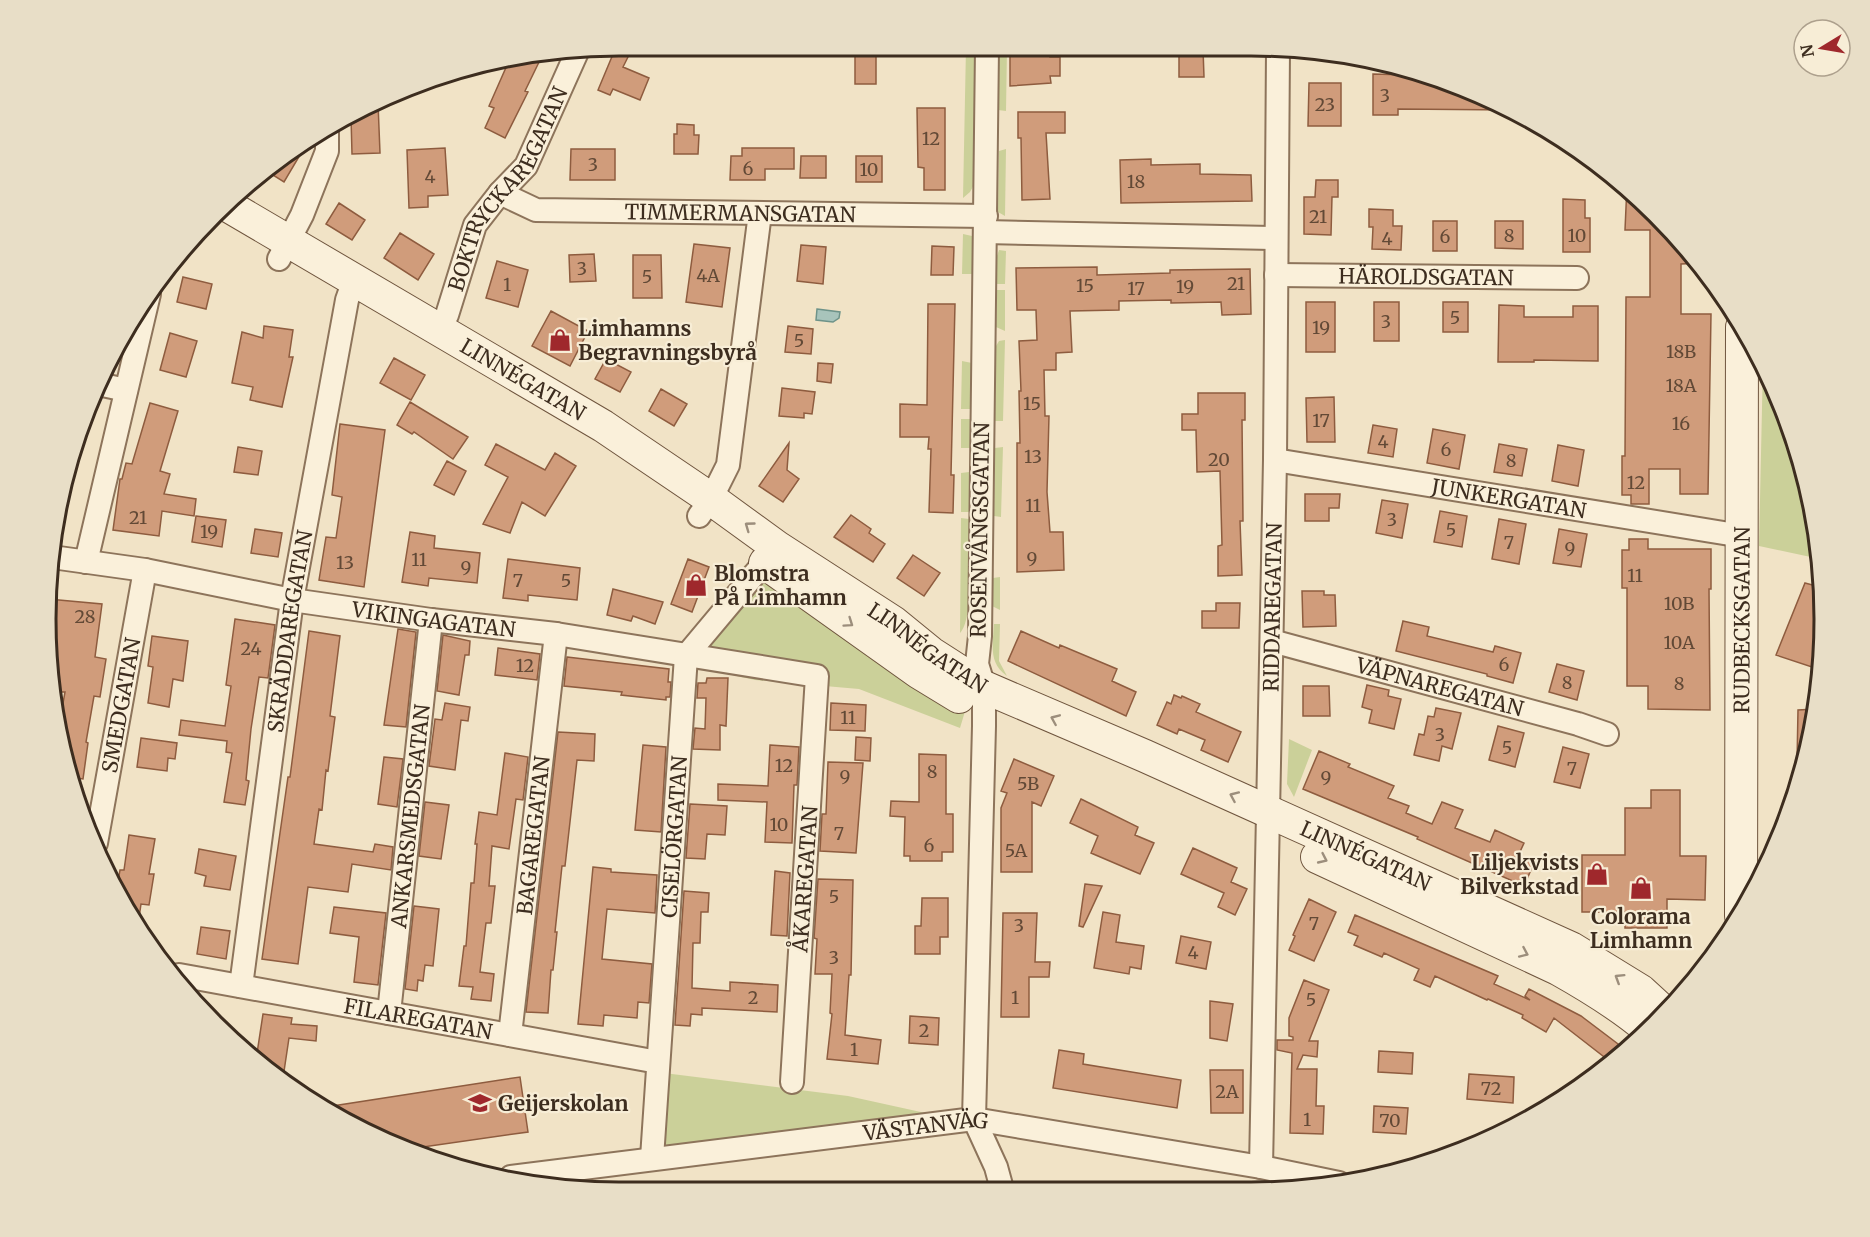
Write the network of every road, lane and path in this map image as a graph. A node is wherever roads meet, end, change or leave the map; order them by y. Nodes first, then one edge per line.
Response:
1 (987, 56) edge
2 (1278, 57) edge
3 (574, 58) edge
4 (327, 137) edge
5 (500, 193) junction
6 (232, 209) edge
7 (760, 213) junction
8 (218, 222) edge
9 (985, 224) junction
10 (1276, 238) junction
11 (283, 250) junction
12 (1276, 274) junction
13 (1577, 278) dead end
14 (350, 290) junction
15 (144, 316) edge
16 (439, 328) junction
17 (1742, 343) edge
18 (106, 386) edge
19 (126, 390) junction
20 (1275, 460) junction
21 (705, 507) junction
22 (1742, 536) junction
23 (771, 555) junction
24 (59, 558) edge
25 (86, 562) junction
26 (145, 570) junction
27 (292, 600) junction
28 (431, 620) junction
29 (556, 634) junction
30 (1272, 640) junction
31 (686, 656) junction
32 (817, 676) joint
33 (984, 698) junction
34 (1606, 734) dead end
35 (1268, 822) junction
36 (98, 833) edge
37 (1741, 896) edge
38 (184, 976) edge
39 (241, 986) junction
40 (1659, 1008) edge
41 (389, 1013) junction
42 (1642, 1024) edge
43 (510, 1035) junction
44 (658, 1062) junction
45 (792, 1082) dead end
46 (974, 1119) junction
47 (652, 1158) junction
48 (1261, 1167) junction
49 (535, 1175) edge
50 (1317, 1178) edge
51 (1000, 1182) edge

1 - 9 street, ROSENVÅNGSGATAN
2 - 10 street, RIDDAREGATAN
3 - 5 street, BOKTRYCKAREGATAN
4 - 11 street
5 - 7 street, TIMMERMANSGATAN
5 - 16 street, BOKTRYCKAREGATAN
6 - 11 street, LINNÉGATAN
7 - 9 street, TIMMERMANSGATAN
7 - 21 street
8 - 11 street, LINNÉGATAN
9 - 10 street, TIMMERMANSGATAN
9 - 33 street, ROSENVÅNGSGATAN
10 - 12 street, RIDDAREGATAN
11 - 14 street, LINNÉGATAN
12 - 13 street, HÄROLDSGATAN
12 - 20 street, RIDDAREGATAN
14 - 16 street, LINNÉGATAN
14 - 21 street, LINNÉGATAN
14 - 27 street, SKRÄDDAREGATAN
15 - 19 street
16 - 21 street, LINNÉGATAN
17 - 22 street, RUDBECKSGATAN
18 - 19 street
19 - 25 street
20 - 22 street, JUNKERGATAN
20 - 30 street, RIDDAREGATAN
21 - 23 street, LINNÉGATAN
22 - 37 street, RUDBECKSGATAN
23 - 31 street
23 - 33 street, LINNÉGATAN
24 - 25 street, VIKINGAGATAN
25 - 26 street, VIKINGAGATAN
26 - 27 street, VIKINGAGATAN
26 - 36 street, SMEDGATAN
27 - 28 street, VIKINGAGATAN
27 - 39 street, SKRÄDDAREGATAN
28 - 29 street, VIKINGAGATAN
28 - 41 street, ANKARSMEDSGATAN
29 - 31 street, VIKINGAGATAN
29 - 43 street, BAGAREGATAN
30 - 34 street, VÄPNAREGATAN
30 - 35 street, RIDDAREGATAN
31 - 32 street, VIKINGAGATAN
31 - 44 street, CISELÖRGATAN
32 - 45 street, ÅKAREGATAN
33 - 35 street, LINNÉGATAN
33 - 46 street, ROSENVÅNGSGATAN
40 -> 35 street, LINNÉGATAN
35 -> 42 street, LINNÉGATAN
35 - 48 street, RIDDAREGATAN
38 - 39 street, FILAREGATAN
39 - 41 street, FILAREGATAN
41 - 43 street, FILAREGATAN
43 - 44 street, FILAREGATAN
44 - 47 street, CISELÖRGATAN
46 - 47 street, VÄSTANVÄG
46 - 48 street, VÄSTANVÄG
46 - 51 street
47 - 49 street, VÄSTANVÄG
48 - 50 street, VÄSTANVÄG

